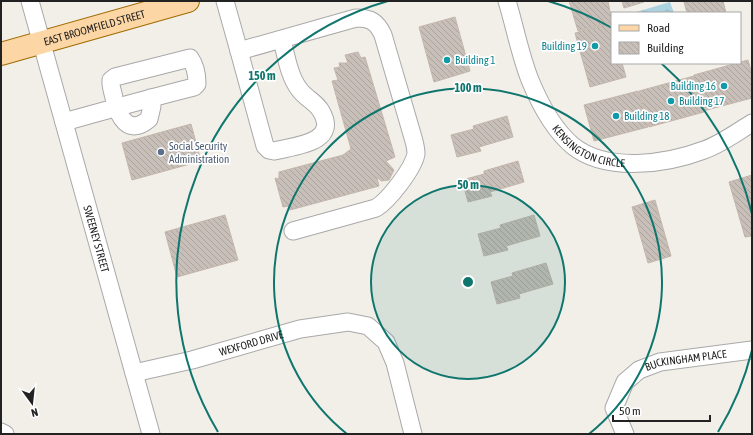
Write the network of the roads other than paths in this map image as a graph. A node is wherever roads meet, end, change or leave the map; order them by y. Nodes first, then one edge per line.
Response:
1 (30, 1) edge
2 (188, 1) edge
3 (224, 1) edge
4 (507, 1) edge
5 (282, 40) junction
6 (42, 43) junction
7 (239, 51) junction
8 (1, 54) edge
9 (116, 107) junction
10 (64, 122) junction
11 (752, 123) edge
12 (293, 231) dead end
13 (752, 350) edge
14 (134, 373) junction
15 (1, 432) edge
16 (5, 434) edge
17 (151, 434) edge
18 (413, 434) edge
19 (625, 434) edge

1 - 6 street, SWEENEY STREET
2 - 6 main road, EAST BROOMFIELD STREET
3 - 7 street
4 - 11 street, KENSINGTON CIRCLE
5 - 7 street
5 - 7 street
5 - 12 street
6 - 8 main road, EAST BROOMFIELD STREET
6 - 10 street, SWEENEY STREET
9 - 9 street
9 - 10 street
10 - 14 street, SWEENEY STREET
13 - 19 street, BUCKINGHAM PLACE
14 - 17 street, SWEENEY STREET
14 - 18 street, WEXFORD DRIVE
15 - 16 street

